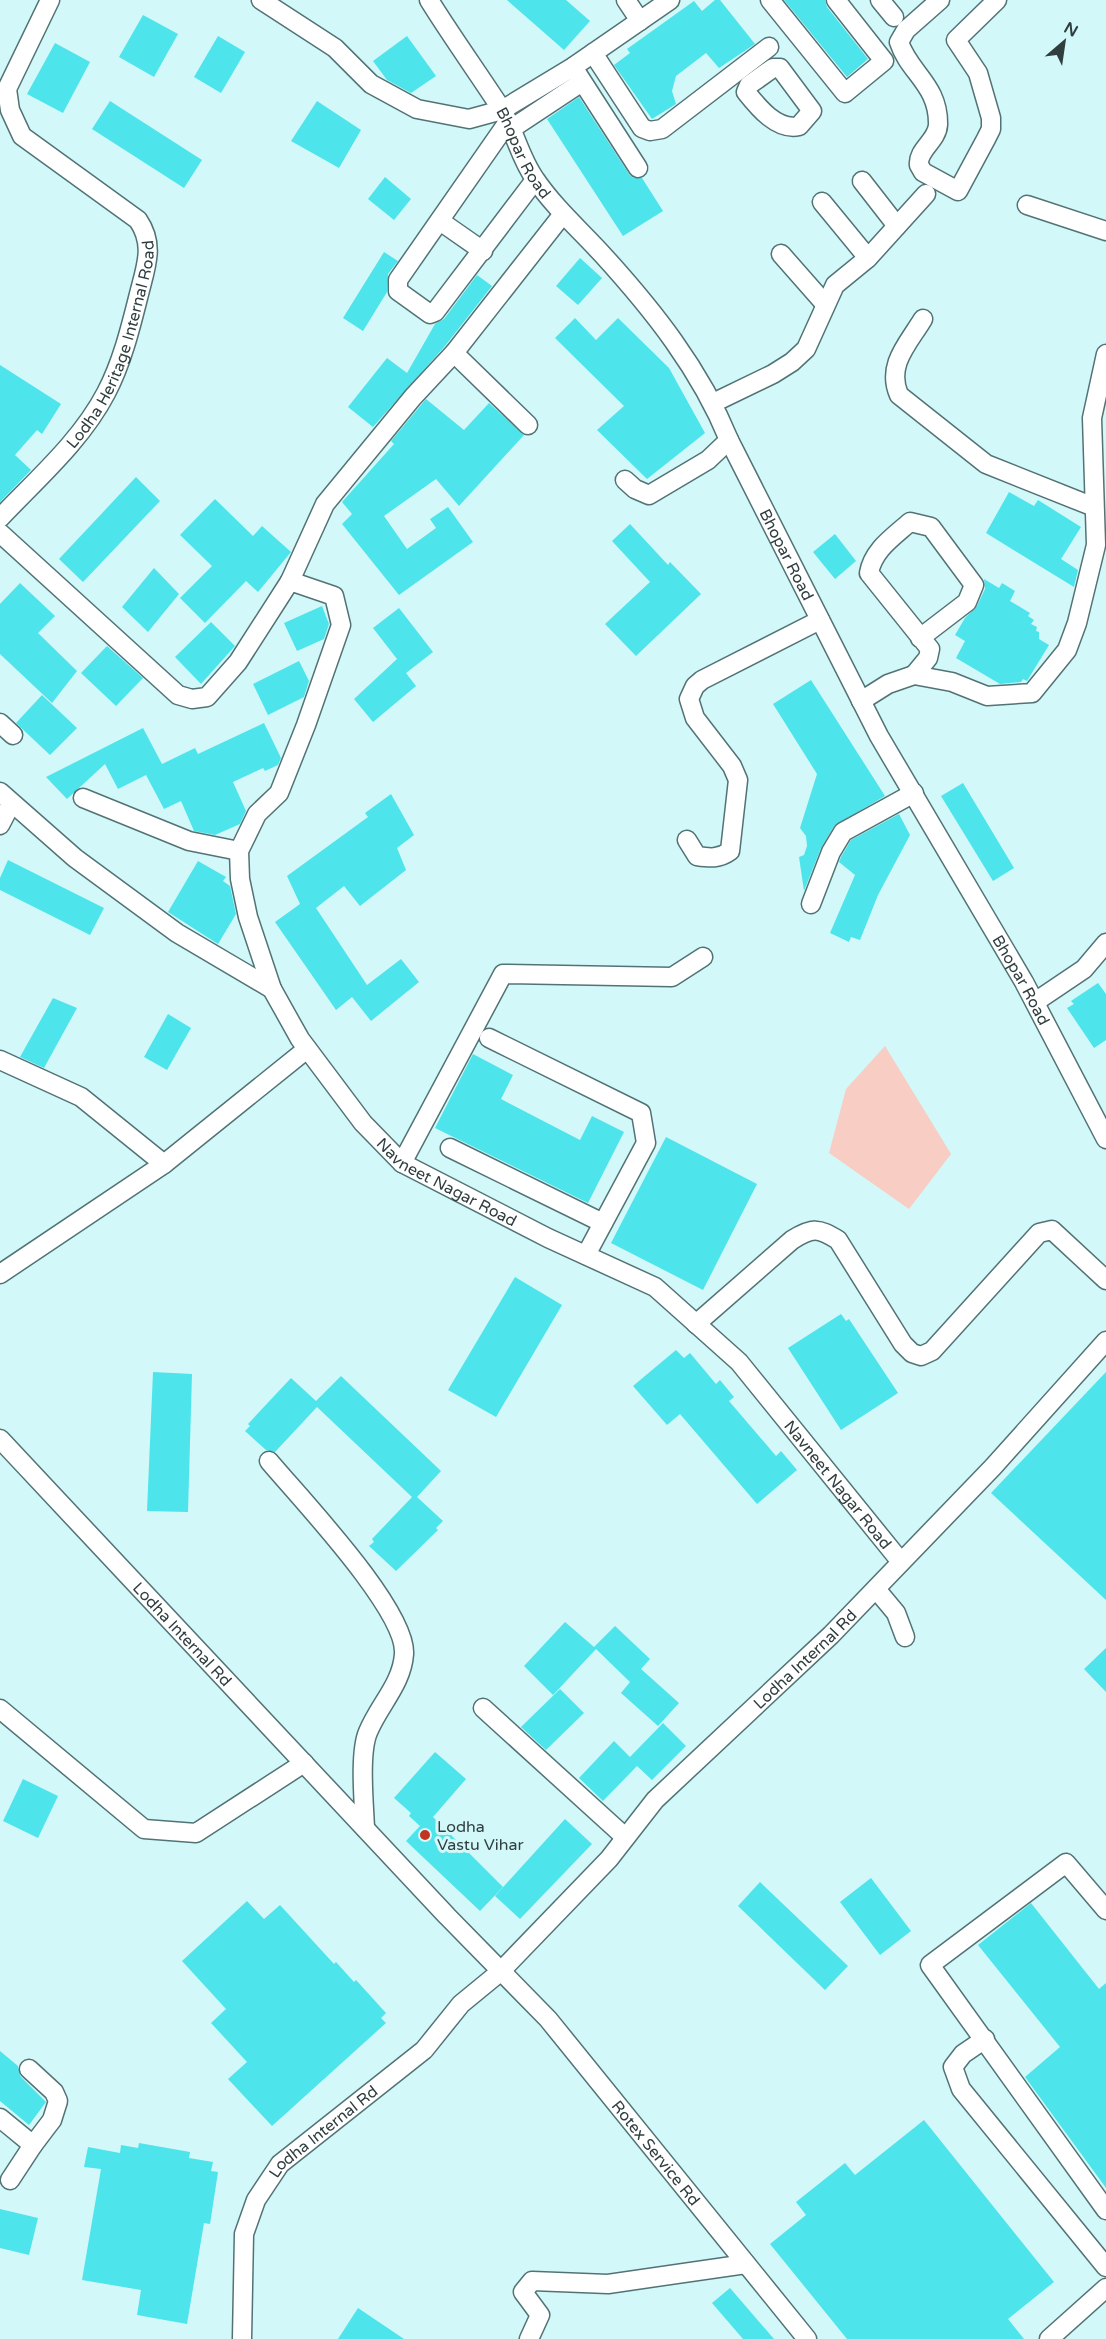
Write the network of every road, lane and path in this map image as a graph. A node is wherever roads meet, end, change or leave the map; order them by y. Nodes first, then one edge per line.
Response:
1 (50, 0) edge
2 (429, 0) edge
3 (626, 0) edge
4 (670, 0) edge
5 (770, 0) edge
6 (836, 0) edge
7 (880, 0) edge
8 (940, 0) edge
9 (997, 0) edge
10 (272, 3) edge
11 (894, 17) dead end
12 (640, 21) junction
13 (769, 47) dead end
14 (593, 53) junction
15 (577, 74) junction
16 (507, 120) junction
17 (638, 168) dead end
18 (535, 180) junction
19 (862, 181) dead end
20 (926, 194) dead end
21 (822, 202) dead end
22 (1027, 205) dead end
23 (563, 214) junction
24 (440, 221) junction
25 (897, 226) junction
26 (1106, 231) edge
27 (483, 251) junction
28 (781, 254) dead end
29 (868, 258) junction
30 (825, 304) junction
31 (923, 319) dead end
32 (454, 353) junction
33 (1106, 354) edge
34 (713, 403) junction
35 (528, 425) dead end
36 (729, 440) junction
37 (626, 480) dead end
38 (1094, 507) junction
39 (0, 519) edge
40 (0, 533) edge
41 (290, 581) junction
42 (820, 620) junction
43 (920, 638) junction
44 (915, 675) junction
45 (861, 701) junction
46 (914, 793) junction
47 (5, 798) edge
48 (83, 798) dead end
49 (0, 825) edge
50 (687, 840) dead end
51 (239, 851) junction
52 (811, 904) dead end
53 (1106, 943) edge
54 (703, 957) dead end
55 (272, 989) junction
56 (1035, 1002) junction
57 (489, 1038) dead end
58 (308, 1049) junction
59 (0, 1060) edge
60 (1106, 1137) edge
61 (450, 1148) dead end
62 (402, 1163) junction
63 (164, 1164) junction
64 (603, 1223) junction
65 (586, 1255) junction
66 (0, 1274) edge
67 (1106, 1280) edge
68 (696, 1324) junction
69 (1106, 1341) edge
70 (0, 1439) edge
71 (269, 1461) dead end
72 (901, 1562) junction
73 (876, 1589) junction
74 (905, 1637) dead end
75 (483, 1708) dead end
76 (0, 1709) edge
77 (304, 1762) junction
78 (365, 1828) junction
79 (625, 1837) junction
80 (1106, 1910) edge
81 (500, 1972) junction
82 (985, 2039) junction
83 (29, 2069) dead end
84 (0, 2118) edge
85 (33, 2145) junction
86 (10, 2181) dead end
87 (1106, 2210) edge
88 (746, 2264) junction
89 (1106, 2267) edge
90 (1106, 2288) edge
91 (245, 2336) edge
92 (529, 2339) edge
93 (807, 2339) edge
94 (1049, 2339) edge

1 - 39 street, Lodha Heritage Internal Road
2 - 16 street, Bhopar Road
3 - 12 street
4 - 12 street
5 - 6 street
7 - 11 street
8 - 9 street
10 - 16 street
12 - 14 street
13 - 14 street
14 - 15 street
15 - 16 street
15 - 17 street
16 - 18 street, Bhopar Road
16 - 24 street
18 - 23 street, Bhopar Road
18 - 27 street
19 - 25 street
20 - 25 street
21 - 29 street
22 - 26 street
23 - 32 street
23 - 34 street, Bhopar Road
24 - 27 street
24 - 27 street
25 - 29 street
28 - 30 street
29 - 30 street
30 - 34 street
31 - 38 street
32 - 35 street
32 - 41 street
33 - 38 street
34 - 36 street, Bhopar Road
36 - 37 street
36 - 42 street, Bhopar Road
38 - 44 street
40 - 41 street
41 - 51 street
42 - 45 street, Bhopar Road
42 - 50 street
43 - 43 street
43 - 44 street
44 - 45 street
45 - 46 street, Bhopar Road
46 - 52 street
46 - 56 street, Bhopar Road
47 - 49 street
47 - 55 street, Navneet Nagar Road
48 - 51 street
51 - 55 street
53 - 56 street
54 - 62 street
55 - 58 street, Navneet Nagar Road
56 - 60 street, Bhopar Road
57 - 64 street
58 - 62 street, Navneet Nagar Road
58 - 63 street
59 - 63 street
61 - 64 street
62 - 65 street, Navneet Nagar Road
63 - 66 street
64 - 65 street
65 - 68 street, Navneet Nagar Road
67 - 68 street
68 - 72 street, Navneet Nagar Road
69 - 72 street, Lodha Internal Rd
70 - 77 street, Lodha Internal Rd
71 - 78 street
72 - 73 street, Lodha Internal Rd
73 - 74 street
73 - 79 street, Lodha Internal Rd
75 - 79 street
76 - 77 street
77 - 78 street, Lodha Internal Rd
78 - 81 street, Lodha Internal Rd
79 - 81 street, Lodha Internal Rd
80 - 82 street
81 - 88 street, Rotex Service Rd
81 - 91 street, Lodha Internal Rd
82 - 87 street
82 - 89 street
83 - 85 street
84 - 85 street
85 - 86 street
88 - 92 street
88 - 93 street, Rotex Service Rd
90 - 94 street

